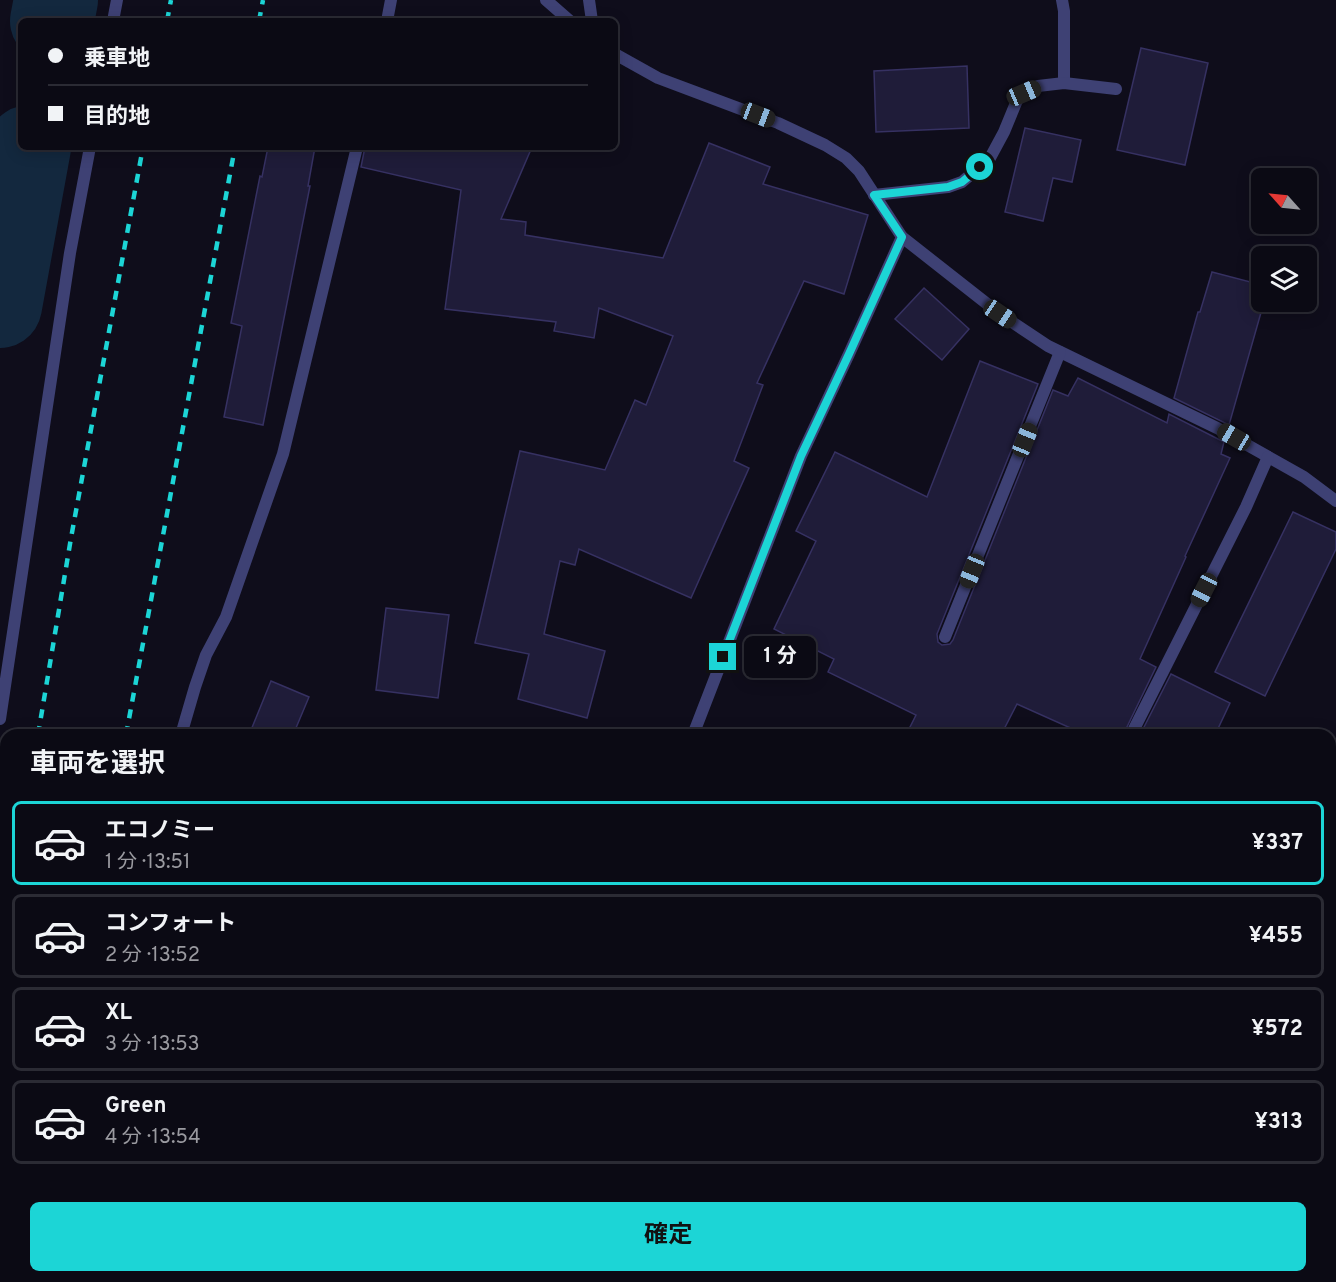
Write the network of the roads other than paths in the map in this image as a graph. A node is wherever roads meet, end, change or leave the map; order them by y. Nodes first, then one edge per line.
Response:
1 (117, 0) edge
2 (391, 0) edge
3 (546, 0) edge
4 (589, 0) edge
5 (1062, 0) edge
6 (114, 18) edge
7 (388, 18) edge
8 (567, 18) edge
9 (592, 18) edge
10 (618, 56) edge
11 (1064, 83) junction
12 (1116, 89) dead end
13 (89, 150) edge
14 (356, 150) edge
15 (874, 195) junction
16 (902, 237) junction
17 (1060, 352) junction
18 (1268, 457) junction
19 (1336, 501) edge
20 (945, 637) dead end
21 (0, 718) edge
22 (183, 729) edge
23 (695, 729) edge
24 (1134, 729) edge

1 - 6 street
2 - 7 street
3 - 8 street
4 - 9 street
5 - 11 street
10 - 15 street
11 - 12 street
11 - 15 street
13 - 21 street
14 - 22 street
15 - 16 street
16 - 17 street
16 - 23 street
17 - 18 street
17 - 20 street
18 - 19 street
18 - 24 street

